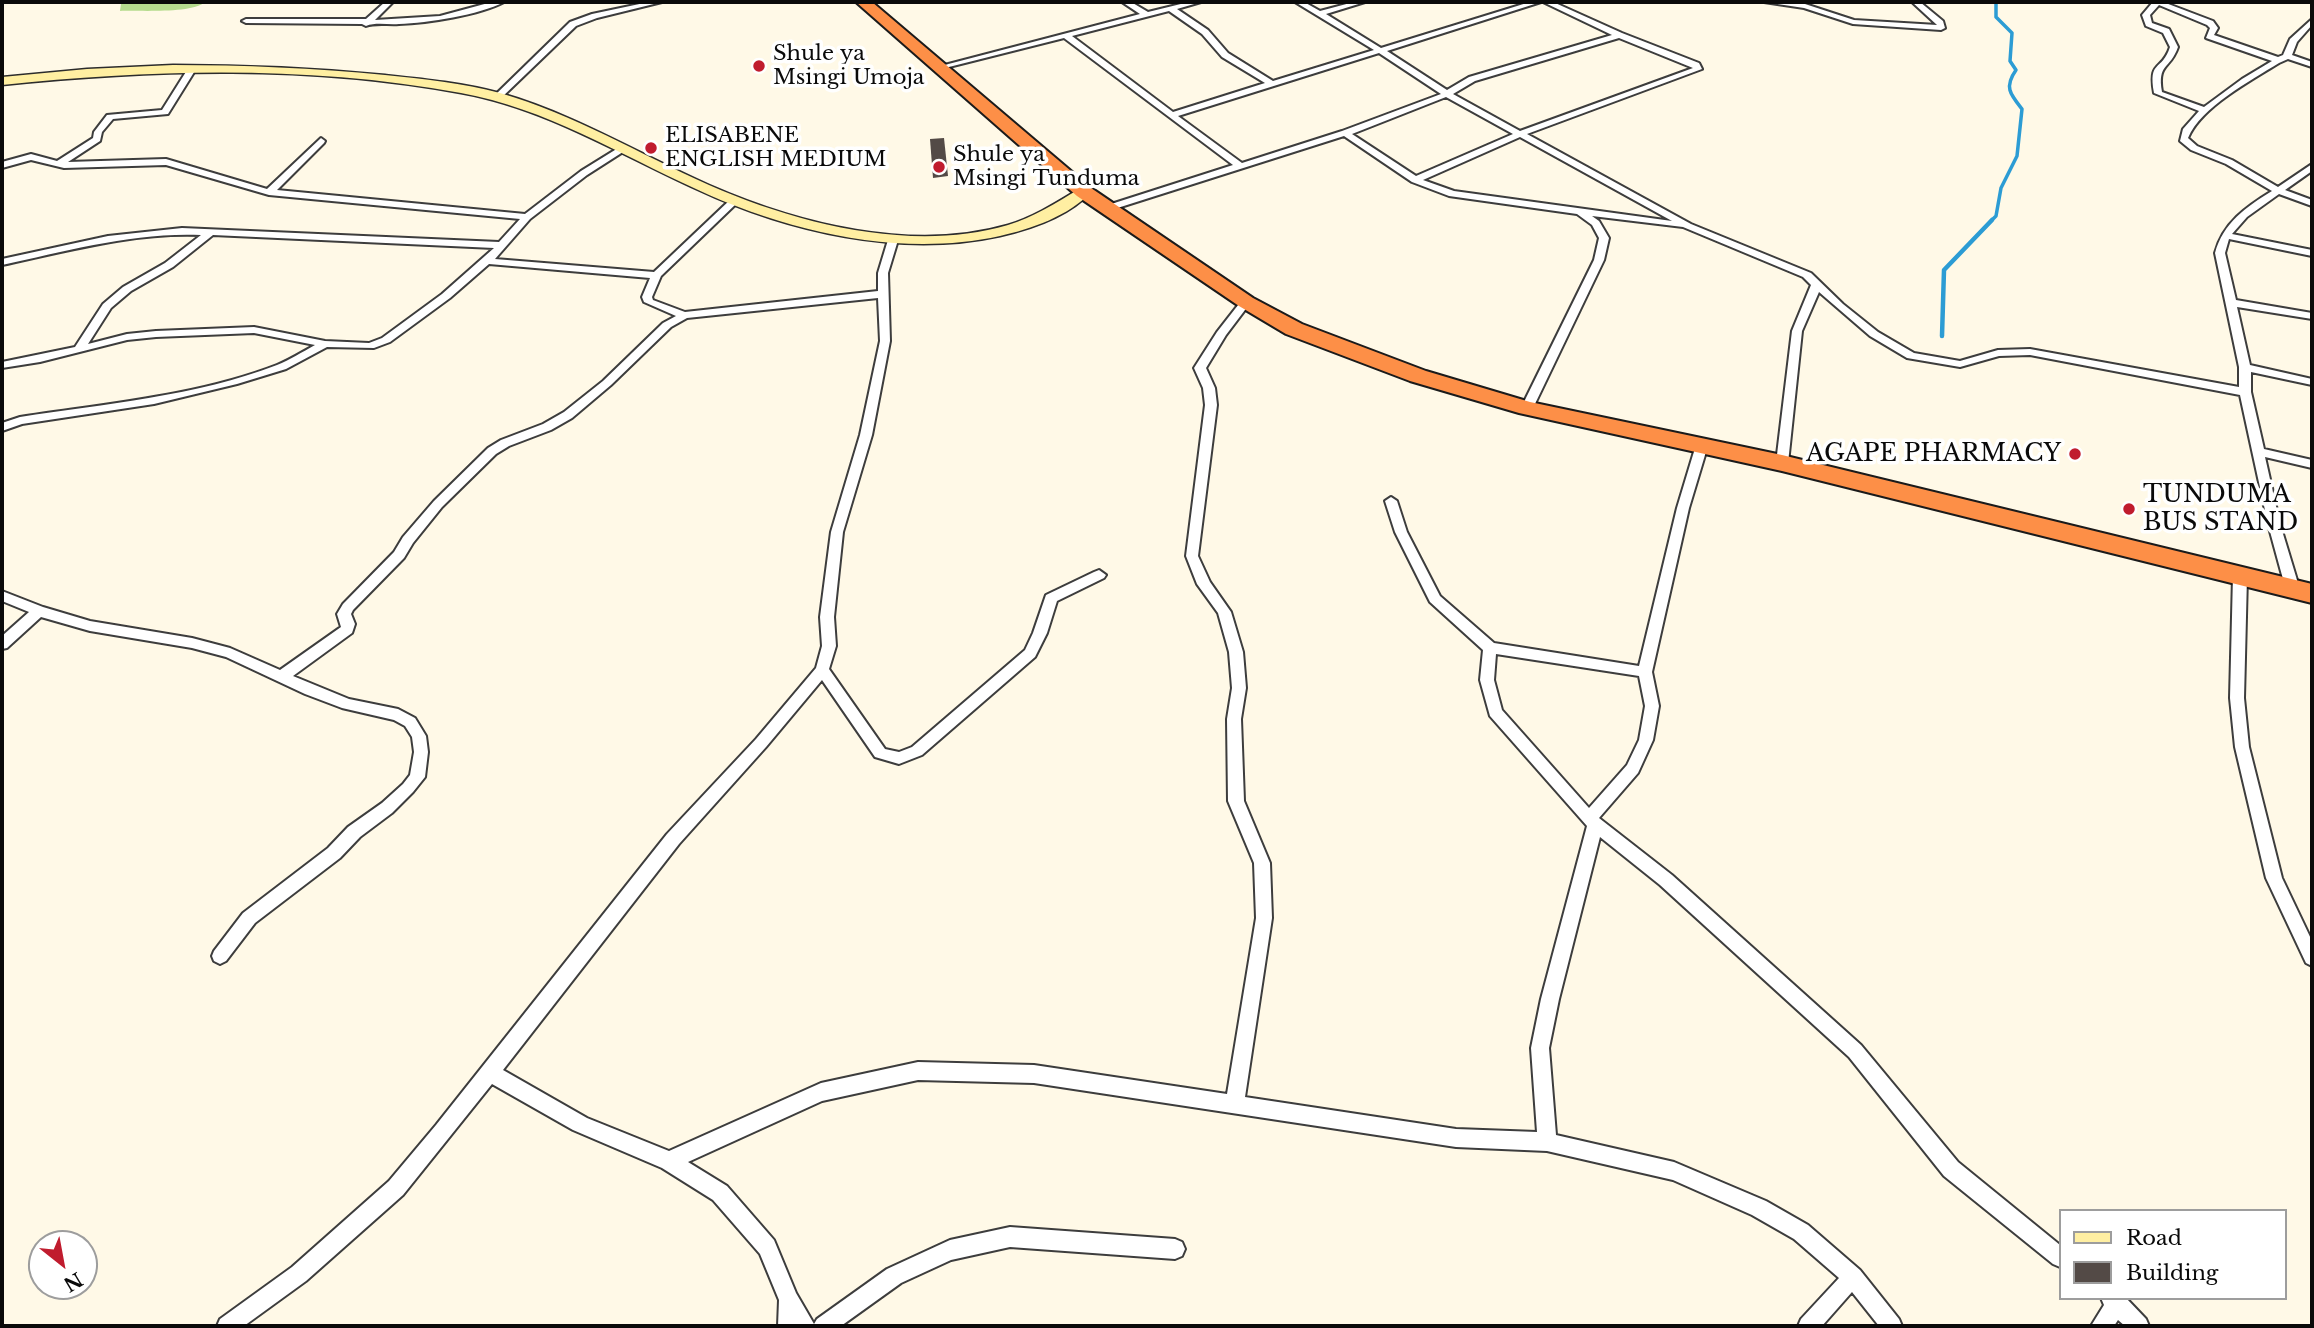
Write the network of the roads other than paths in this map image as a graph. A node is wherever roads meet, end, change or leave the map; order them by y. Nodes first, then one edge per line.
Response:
1 (389, 2) edge
2 (500, 2) edge
3 (619, 2) edge
4 (658, 2) edge
5 (863, 2) edge
6 (1126, 2) edge
7 (1197, 2) edge
8 (1299, 2) edge
9 (1361, 2) edge
10 (1537, 2) edge
11 (1547, 2) edge
12 (1769, 2) edge
13 (1916, 2) edge
14 (2157, 2) edge
15 (1171, 9) junction
16 (611, 12) junction
17 (1319, 13) junction
18 (1147, 15) junction
19 (246, 21) dead end
20 (2312, 21) edge
21 (366, 24) junction
22 (1065, 35) junction
23 (1619, 35) junction
24 (1381, 51) junction
25 (2288, 57) junction
26 (2278, 60) junction
27 (941, 67) junction
28 (2312, 67) edge
29 (192, 69) junction
30 (1254, 71) junction
31 (1302, 74) junction
32 (2, 81) edge
33 (1272, 84) junction
34 (1447, 94) junction
35 (497, 97) junction
36 (2206, 111) junction
37 (1172, 116) junction
38 (1345, 133) junction
39 (1522, 134) junction
40 (321, 141) dead end
41 (622, 148) junction
42 (2, 165) edge
43 (58, 165) junction
44 (1240, 166) junction
45 (2312, 167) edge
46 (1415, 180) junction
47 (2279, 191) junction
48 (269, 192) junction
49 (1084, 192) junction
50 (734, 201) junction
51 (2312, 203) edge
52 (1108, 208) junction
53 (1581, 212) junction
54 (527, 217) junction
55 (1688, 226) junction
56 (212, 231) junction
57 (2225, 236) junction
58 (892, 240) junction
59 (500, 245) junction
60 (2312, 253) edge
61 (487, 261) junction
62 (2, 262) edge
63 (656, 275) junction
64 (1817, 284) junction
65 (883, 294) junction
66 (1246, 302) junction
67 (2229, 302) junction
68 (684, 315) junction
69 (2312, 316) edge
70 (325, 344) junction
71 (79, 349) junction
72 (2, 365) edge
73 (2245, 367) junction
74 (2312, 382) edge
75 (2245, 392) junction
76 (1527, 408) junction
77 (2, 427) edge
78 (1702, 445) junction
79 (2259, 452) junction
80 (1782, 464) junction
81 (2312, 464) edge
82 (1391, 501) dead end
83 (1099, 575) dead end
84 (2240, 576) junction
85 (2302, 592) edge
86 (2, 596) edge
87 (39, 611) junction
88 (2, 644) edge
89 (1490, 648) junction
90 (822, 670) junction
91 (1645, 672) junction
92 (281, 677) junction
93 (1592, 822) junction
94 (220, 956) dead end
95 (2312, 958) edge
96 (489, 1072) junction
97 (1234, 1106) junction
98 (1547, 1142) junction
99 (669, 1161) junction
100 (1175, 1249) dead end
101 (2058, 1255) edge
102 (1853, 1277) junction
103 (789, 1300) junction
104 (2115, 1301) edge
105 (227, 1326) edge
106 (788, 1326) edge
107 (806, 1326) edge
108 (824, 1326) edge
109 (1808, 1326) edge
110 (1892, 1326) edge
111 (2101, 1326) edge
112 (2139, 1326) edge

1 - 21 street
2 - 21 street
3 - 16 street
4 - 16 street
5 - 27 highway
6 - 18 street
7 - 15 street
8 - 17 street
9 - 17 street
10 - 24 street
11 - 23 street
12 - 13 street
14 - 26 street
14 - 36 street
15 - 18 street
15 - 30 street
16 - 35 street
17 - 24 street
18 - 22 street
19 - 21 street
20 - 25 street
22 - 27 street
22 - 37 street
23 - 34 street
23 - 39 street
24 - 31 street
24 - 34 street
25 - 26 street
25 - 28 street
26 - 36 street
27 - 49 highway
29 - 32 street
29 - 35 street
29 - 43 street
30 - 31 street
30 - 33 street
31 - 33 street
33 - 37 street
34 - 38 street
34 - 39 street
35 - 41 street
36 - 47 street
37 - 44 street
38 - 44 street
38 - 46 street
39 - 46 street
39 - 55 street
40 - 48 street
41 - 50 street
41 - 54 street
42 - 43 street
43 - 48 street
44 - 52 street
45 - 47 street
46 - 53 street
47 - 51 street
47 - 57 street
48 - 54 street
49 - 52 highway
49 - 58 street
50 - 58 street
50 - 63 street
52 - 66 highway
53 - 55 street
53 - 76 street
54 - 59 street
55 - 64 street
56 - 59 street
56 - 62 street
56 - 71 street
57 - 60 street
57 - 67 street
58 - 65 street
59 - 61 street
61 - 63 street
61 - 70 street
63 - 68 street
64 - 75 street
64 - 80 street
65 - 68 street
65 - 90 street
66 - 76 highway
66 - 97 street
67 - 69 street
67 - 73 street
68 - 92 street
70 - 71 street
70 - 77 street
71 - 72 street
73 - 74 street
73 - 75 street
75 - 79 street
76 - 78 highway
78 - 80 highway
78 - 91 street
79 - 81 street
79 - 85 street
80 - 84 highway
82 - 89 street
83 - 90 street
84 - 85 highway
84 - 95 street
86 - 87 street
87 - 88 street
87 - 92 street
89 - 91 street
89 - 93 street
90 - 96 street
91 - 93 street
92 - 94 street
93 - 98 street
93 - 101 street
96 - 99 street
96 - 105 street
97 - 98 street
97 - 99 street
98 - 102 street
99 - 103 street
100 - 108 street
102 - 109 street
102 - 110 street
103 - 106 street
103 - 107 street
104 - 111 street
104 - 112 street

